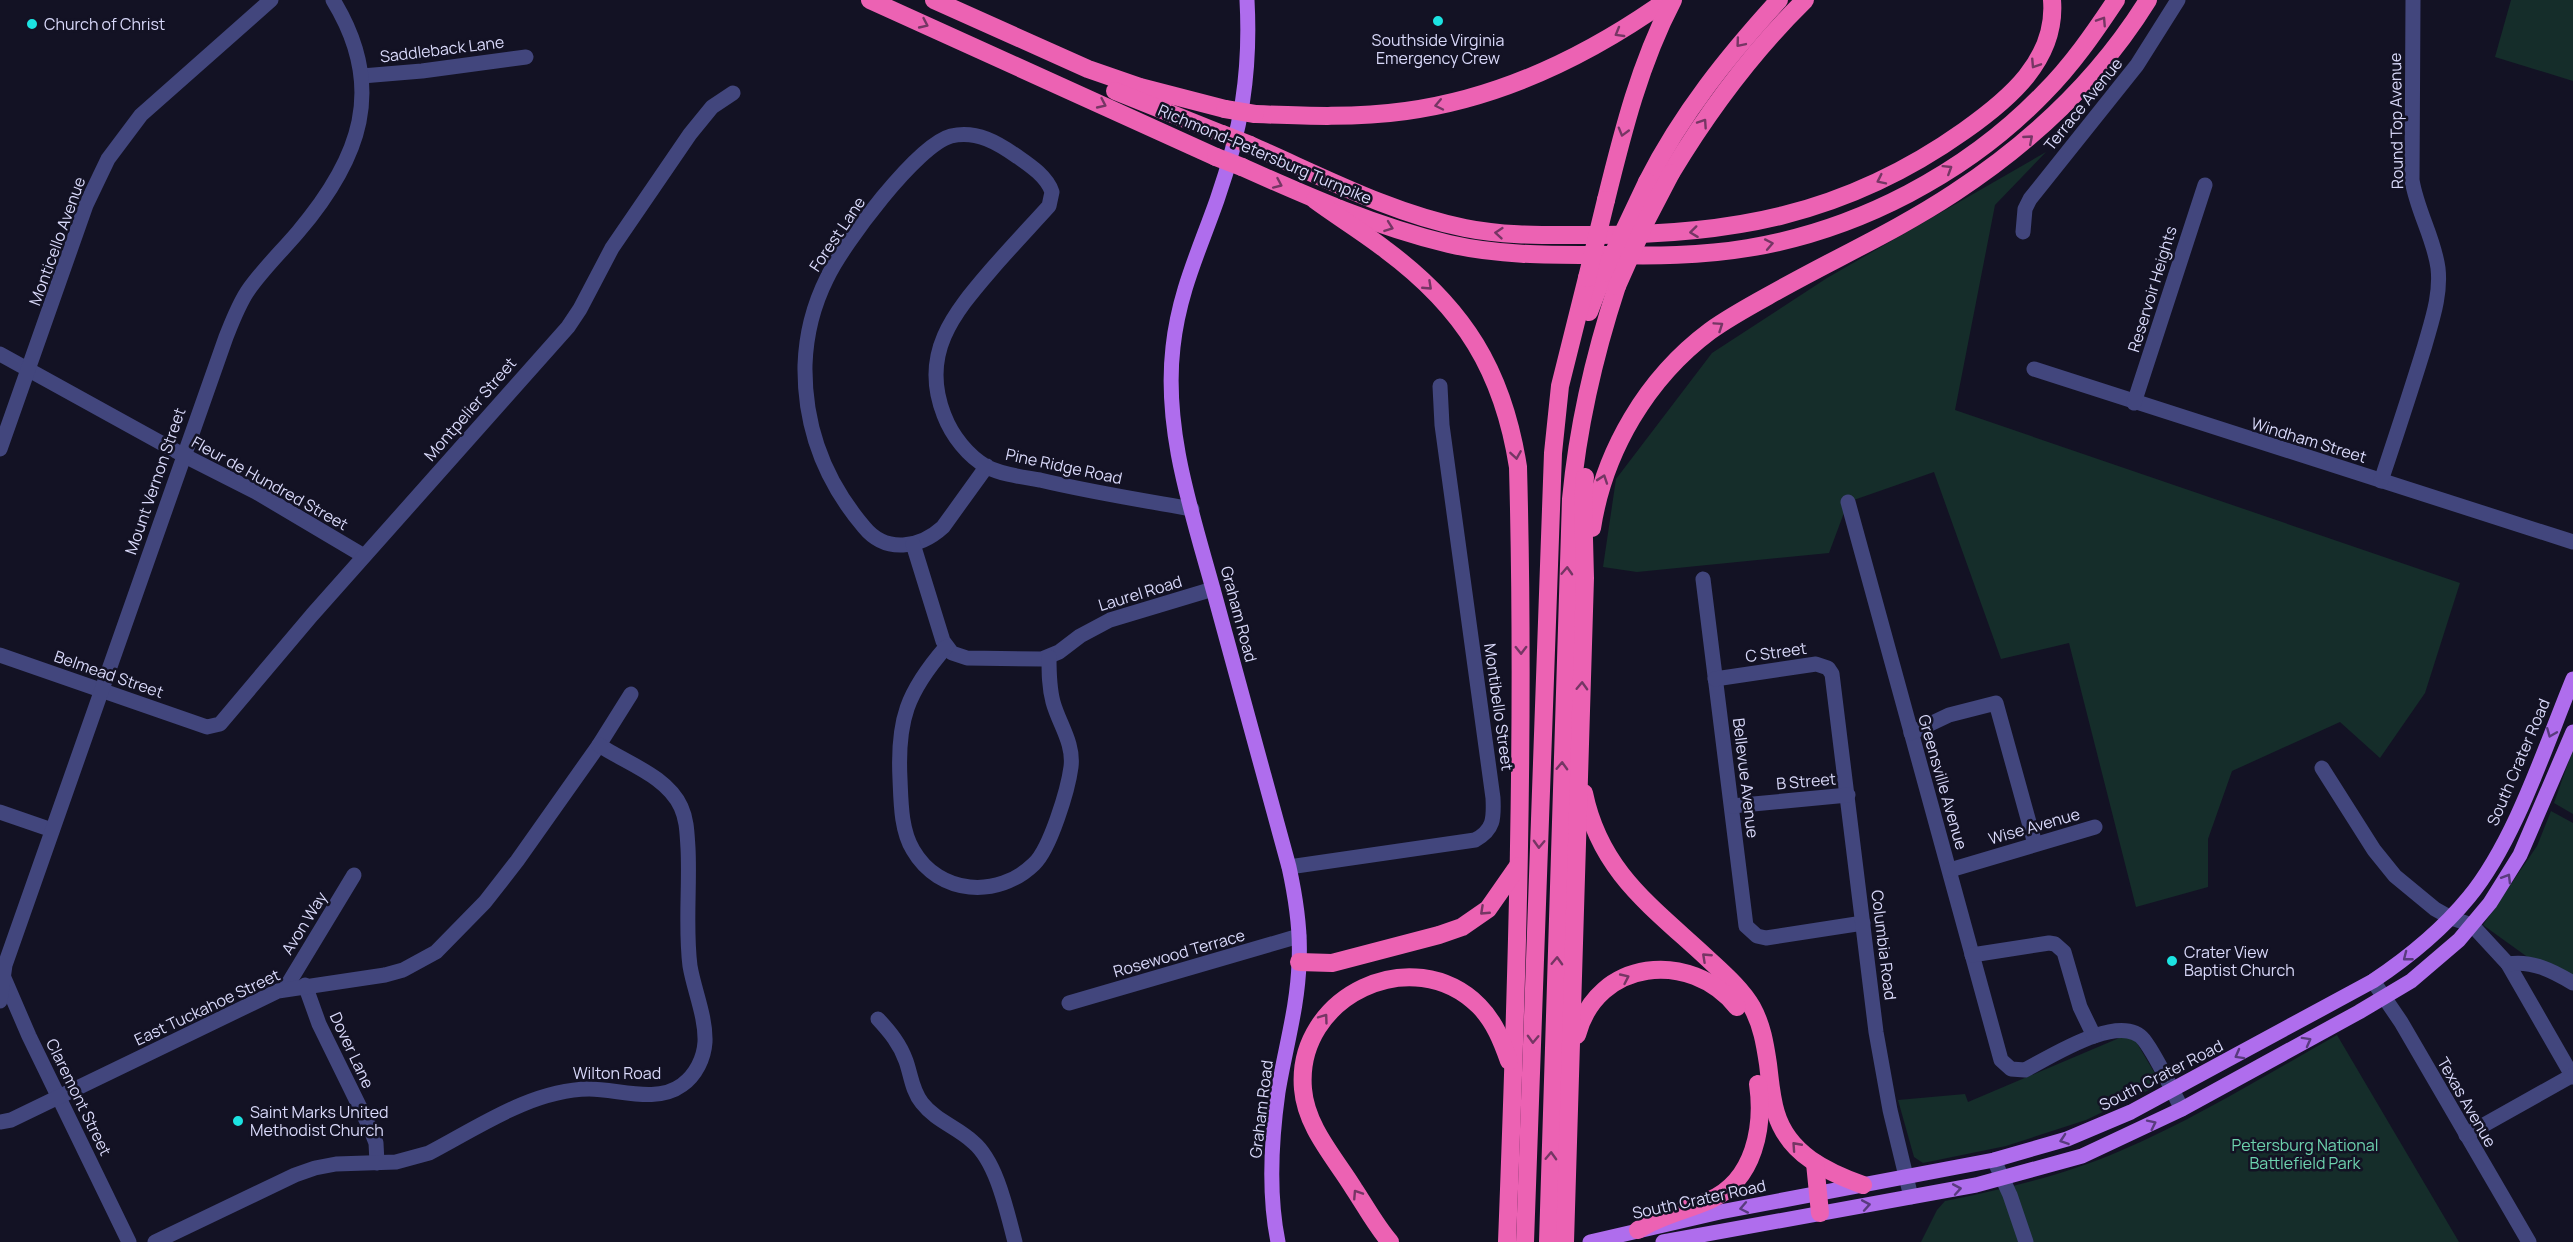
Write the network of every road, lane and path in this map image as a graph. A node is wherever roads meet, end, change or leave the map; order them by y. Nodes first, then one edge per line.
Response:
1 (271, 0) edge
2 (333, 0) edge
3 (870, 0) edge
4 (934, 0) edge
5 (1247, 0) edge
6 (1667, 0) edge
7 (1673, 0) edge
8 (1779, 0) edge
9 (1806, 0) edge
10 (1817, 0) edge
11 (2052, 0) edge
12 (2116, 0) edge
13 (2148, 0) edge
14 (2178, 0) edge
15 (2414, 0) edge
16 (1041, 49) junction
17 (1757, 52) junction
18 (526, 57) dead end
19 (362, 76) junction
20 (733, 93) dead end
21 (2205, 185) dead end
22 (1315, 200) junction
23 (1044, 212) joint
24 (2023, 232) dead end
25 (1595, 275) junction
26 (1605, 321) junction
27 (0, 354) edge
28 (2034, 369) dead end
29 (29, 370) junction
30 (1440, 386) dead end
31 (2134, 403) junction
32 (0, 449) edge
33 (183, 455) junction
34 (987, 466) junction
35 (2381, 481) junction
36 (1848, 502) dead end
37 (1192, 509) junction
38 (2573, 542) edge
39 (913, 544) junction
40 (364, 556) junction
41 (1547, 575) junction
42 (1585, 578) junction
43 (1703, 579) dead end
44 (1213, 589) junction
45 (946, 647) junction
46 (0, 655) edge
47 (1048, 657) junction
48 (1715, 679) junction
49 (2573, 679) edge
50 (102, 690) junction
51 (631, 694) dead end
52 (1838, 716) joint
53 (207, 727) joint
54 (2573, 732) edge
55 (1911, 733) junction
56 (599, 745) junction
57 (1579, 766) junction
58 (2322, 768) dead end
59 (1519, 791) junction
60 (1848, 795) junction
61 (1732, 806) junction
62 (0, 812) edge
63 (2095, 827) dead end
64 (52, 830) junction
65 (2035, 844) junction
66 (1518, 864) junction
67 (1290, 867) junction
68 (1950, 870) junction
69 (354, 875) dead end
70 (2451, 918) junction
71 (1863, 923) junction
72 (2472, 925) junction
73 (1299, 936) junction
74 (1972, 956) junction
75 (1299, 962) junction
76 (2508, 964) junction
77 (2, 969) edge
78 (2373, 981) junction
79 (2573, 983) edge
80 (305, 985) junction
81 (285, 989) junction
82 (2385, 997) junction
83 (0, 1001) edge
84 (1069, 1004) dead end
85 (878, 1019) dead end
86 (2094, 1036) junction
87 (1571, 1057) junction
88 (1513, 1075) junction
89 (2573, 1076) edge
90 (2172, 1091) junction
91 (59, 1096) junction
92 (2182, 1110) junction
93 (0, 1122) edge
94 (2466, 1135) junction
95 (1994, 1160) junction
96 (377, 1163) junction
97 (1815, 1163) junction
98 (1907, 1177) junction
99 (2003, 1179) junction
100 (1863, 1185) junction
101 (1816, 1194) junction
102 (1911, 1197) junction
103 (1820, 1213) junction
104 (1517, 1215) junction
105 (1557, 1215) junction
106 (1638, 1230) junction
107 (1687, 1239) edge
108 (129, 1242) edge
109 (155, 1242) edge
110 (1015, 1242) edge
111 (1278, 1242) edge
112 (1390, 1242) edge
113 (1507, 1242) edge
114 (1525, 1242) edge
115 (1548, 1242) edge
116 (1565, 1242) edge
117 (1590, 1242) edge
118 (1663, 1242) edge
119 (2026, 1242) edge
120 (2529, 1242) edge

1 - 29 street, Monticello Avenue
2 - 19 street, Mount Vernon Street
3 -> 22 highway, Richmond-Petersburg Turnpike, bridge
4 - 16 highway, Richmond-Petersburg Turnpike
5 - 37 main road, Graham Road
6 -> 16 highway, Richmond-Petersburg Turnpike, bridge
7 -> 25 highway, bridge
8 -> 25 highway, bridge
9 - 17 highway
10 - 17 highway
11 -> 16 highway, bridge
22 -> 12 highway, Richmond-Petersburg Turnpike
42 -> 13 highway
14 - 24 street, Terrace Avenue
15 - 35 street, Round Top Avenue
26 -> 17 highway, bridge
18 - 19 street, Saddleback Lane
19 - 33 street, Mount Vernon Street
20 - 40 street, Montpelier Street
21 - 31 street, Reservoir Heights
22 -> 59 highway
23 - 34 street, Pine Ridge Road
23 - 39 street, Forest Lane
25 - 41 highway
26 - 42 highway
105 -> 26 highway
27 - 29 street, Fleur de Hundred Street
28 - 31 street, Windham Street
29 - 32 street, Monticello Avenue
29 - 33 street, Fleur de Hundred Street
30 - 67 street, Montibello Street
31 - 35 street, Windham Street
33 - 40 street, Fleur de Hundred Street
33 - 50 street, Mount Vernon Street
34 - 37 street, Pine Ridge Road
34 - 39 street
35 - 38 street, Windham Street
36 - 55 street, Greensville Avenue
37 - 44 main road, Graham Road
39 - 45 street
40 - 53 street, Montpelier Street
41 - 59 highway
41 -> 104 highway
57 -> 42 highway
43 - 48 street, Bellevue Avenue
44 - 47 street, Laurel Road
44 - 67 main road, Graham Road
45 - 47 street, Laurel Road
45 - 47 street
46 - 50 street, Belmead Street
48 - 52 street, C Street
48 - 61 street, Bellevue Avenue
49 -> 70 main road, South Crater Road
50 - 53 street, Belmead Street
50 - 64 street, Mount Vernon Street
51 - 56 street, East Tuckahoe Street
52 - 60 street, Columbia Road
72 -> 54 main road
55 - 65 street
55 - 68 street, Greensville Avenue
56 - 80 street, East Tuckahoe Street
56 - 96 street, Wilton Road
57 - 87 highway
97 -> 57 highway
58 - 70 street
59 - 66 highway
60 - 61 street, B Street
60 - 71 street, Columbia Road
61 - 71 street, Bellevue Avenue
62 - 64 street
63 - 65 street, Wise Avenue
64 - 77 street, Mount Vernon Street
65 - 68 street, Wise Avenue
66 -> 75 highway
66 - 88 highway
67 - 73 main road, Graham Road
68 - 74 street, Greensville Avenue
69 - 81 street, Avon Way
70 - 72 street
70 -> 78 main road, South Crater Road
71 - 98 street, Columbia Road
72 - 76 street
72 - 82 main road
73 - 75 main road, Graham Road
73 - 84 street, Rosewood Terrace
74 - 86 street
74 - 86 street, Greensville Avenue
75 - 111 main road, Graham Road
76 - 79 street
76 - 89 street
77 - 83 street, Mount Vernon Street
77 - 91 street, Claremont Street
78 - 82 street, Texas Avenue
78 -> 90 main road, South Crater Road
80 - 81 street, East Tuckahoe Street
80 - 96 street, Dover Lane
81 - 91 street, East Tuckahoe Street
92 -> 82 main road
82 - 94 street, Texas Avenue
85 - 110 street
86 - 90 street
87 - 105 highway
87 -> 106 highway
88 - 104 highway
112 -> 88 highway
89 - 94 street
90 - 92 street
90 -> 95 main road, South Crater Road
91 - 93 street, East Tuckahoe Street
91 - 108 street, Claremont Street
99 -> 92 main road
94 - 120 street, Texas Avenue
95 - 98 main road, South Crater Road
95 - 99 street
96 - 109 street, Wilton Road
97 - 100 highway
97 - 101 highway
98 - 100 main road, South Crater Road
98 - 102 street, Columbia Road
102 -> 99 main road
99 - 119 street
100 - 101 main road, South Crater Road
101 - 103 highway
101 -> 106 main road, South Crater Road
103 -> 102 main road
103 - 107 main road
104 - 113 highway
104 - 114 highway
105 - 115 highway
105 - 116 highway
106 - 117 main road, South Crater Road
107 - 118 main road

